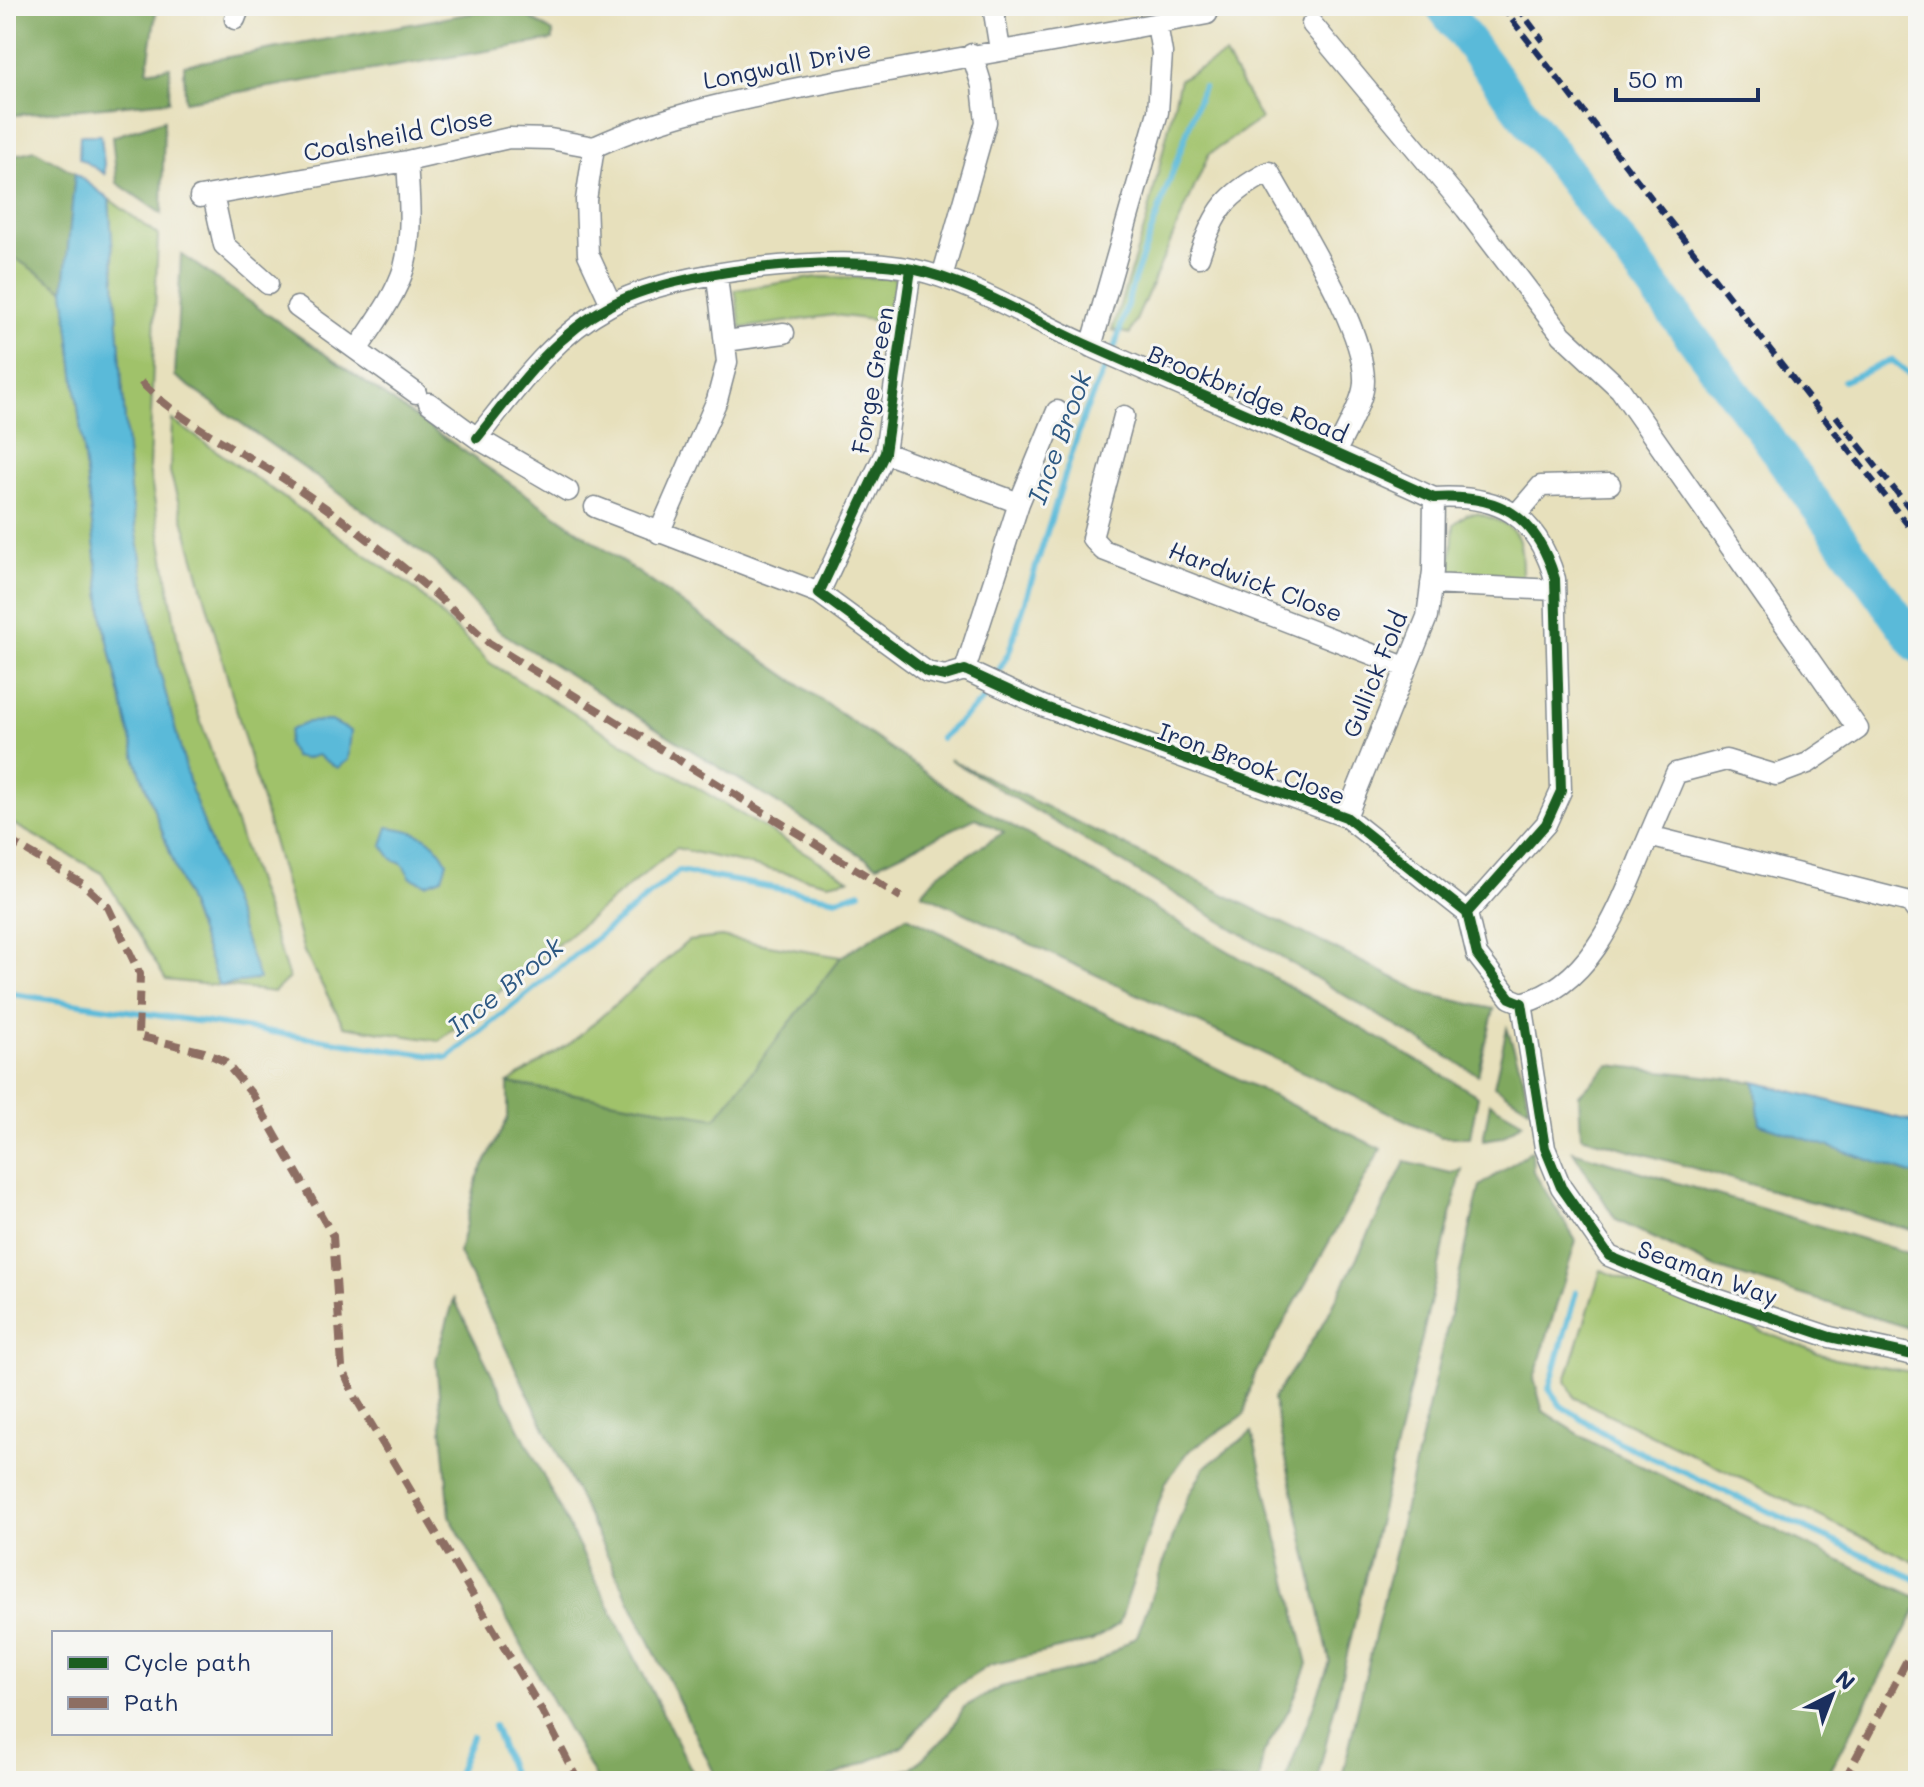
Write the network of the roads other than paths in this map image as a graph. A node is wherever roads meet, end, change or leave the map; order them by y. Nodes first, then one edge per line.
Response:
1 (993, 6) edge
2 (1207, 14) dead end
3 (1157, 24) junction
4 (1312, 24) dead end
5 (1000, 50) junction
6 (972, 54) junction
7 (594, 147) junction
8 (407, 161) junction
9 (1199, 257) dead end
10 (911, 269) junction
11 (717, 276) junction
12 (942, 277) junction
13 (268, 284) dead end
14 (611, 304) junction
15 (297, 307) dead end
16 (784, 333) dead end
17 (726, 341) junction
18 (1096, 349) junction
19 (357, 350) junction
20 (1057, 411) dead end
21 (1124, 416) dead end
22 (477, 438) junction
23 (1336, 452) junction
24 (885, 453) junction
25 (1610, 484) dead end
26 (568, 491) dead end
27 (1434, 498) junction
28 (1019, 503) junction
29 (595, 507) dead end
30 (1516, 515) junction
31 (659, 533) junction
32 (1431, 584) junction
33 (1555, 590) junction
34 (819, 593) junction
35 (1405, 667) junction
36 (968, 672) junction
37 (1346, 817) junction
38 (1649, 836) junction
39 (1467, 913) junction
40 (1918, 913) edge
41 (1522, 1003) junction
42 (1918, 1356) edge

1 - 5 street
2 - 3 street, Longwall Drive
3 - 5 street, Longwall Drive
3 - 18 street
4 - 38 street
5 - 6 street, Longwall Drive
6 - 7 street, Longwall Drive
6 - 12 street
7 - 8 street, Coalsheild Close
7 - 14 street
8 - 13 street, Coalsheild Close
8 - 19 street
9 - 23 street
10 - 11 street, Brookbridge Road
10 - 12 street, Brookbridge Road
10 - 24 street, Forge Green
11 - 14 street, Brookbridge Road
11 - 17 street
12 - 18 street, Brookbridge Road
14 - 22 street, Brookbridge Road
15 - 19 street
16 - 17 street
17 - 31 street
18 - 23 street, Brookbridge Road
19 - 22 street
20 - 28 street
21 - 35 street, Hardwick Close
22 - 26 street
23 - 27 street, Brookbridge Road
24 - 28 street, Forge Green
24 - 34 street, Forge Green
25 - 30 street
27 - 30 street, Brookbridge Road
27 - 32 street, Gullick Fold
28 - 36 street
29 - 31 street
30 - 33 street, Brookbridge Road
31 - 34 street
32 - 33 street
32 - 35 street, Gullick Fold
33 - 39 street, Brookbridge Road
34 - 36 street
35 - 37 street, Gullick Fold
36 - 37 street, Iron Brook Close
37 - 39 street, Iron Brook Close
38 - 40 street
38 - 41 street
39 - 41 street
41 - 42 street, Seaman Way

